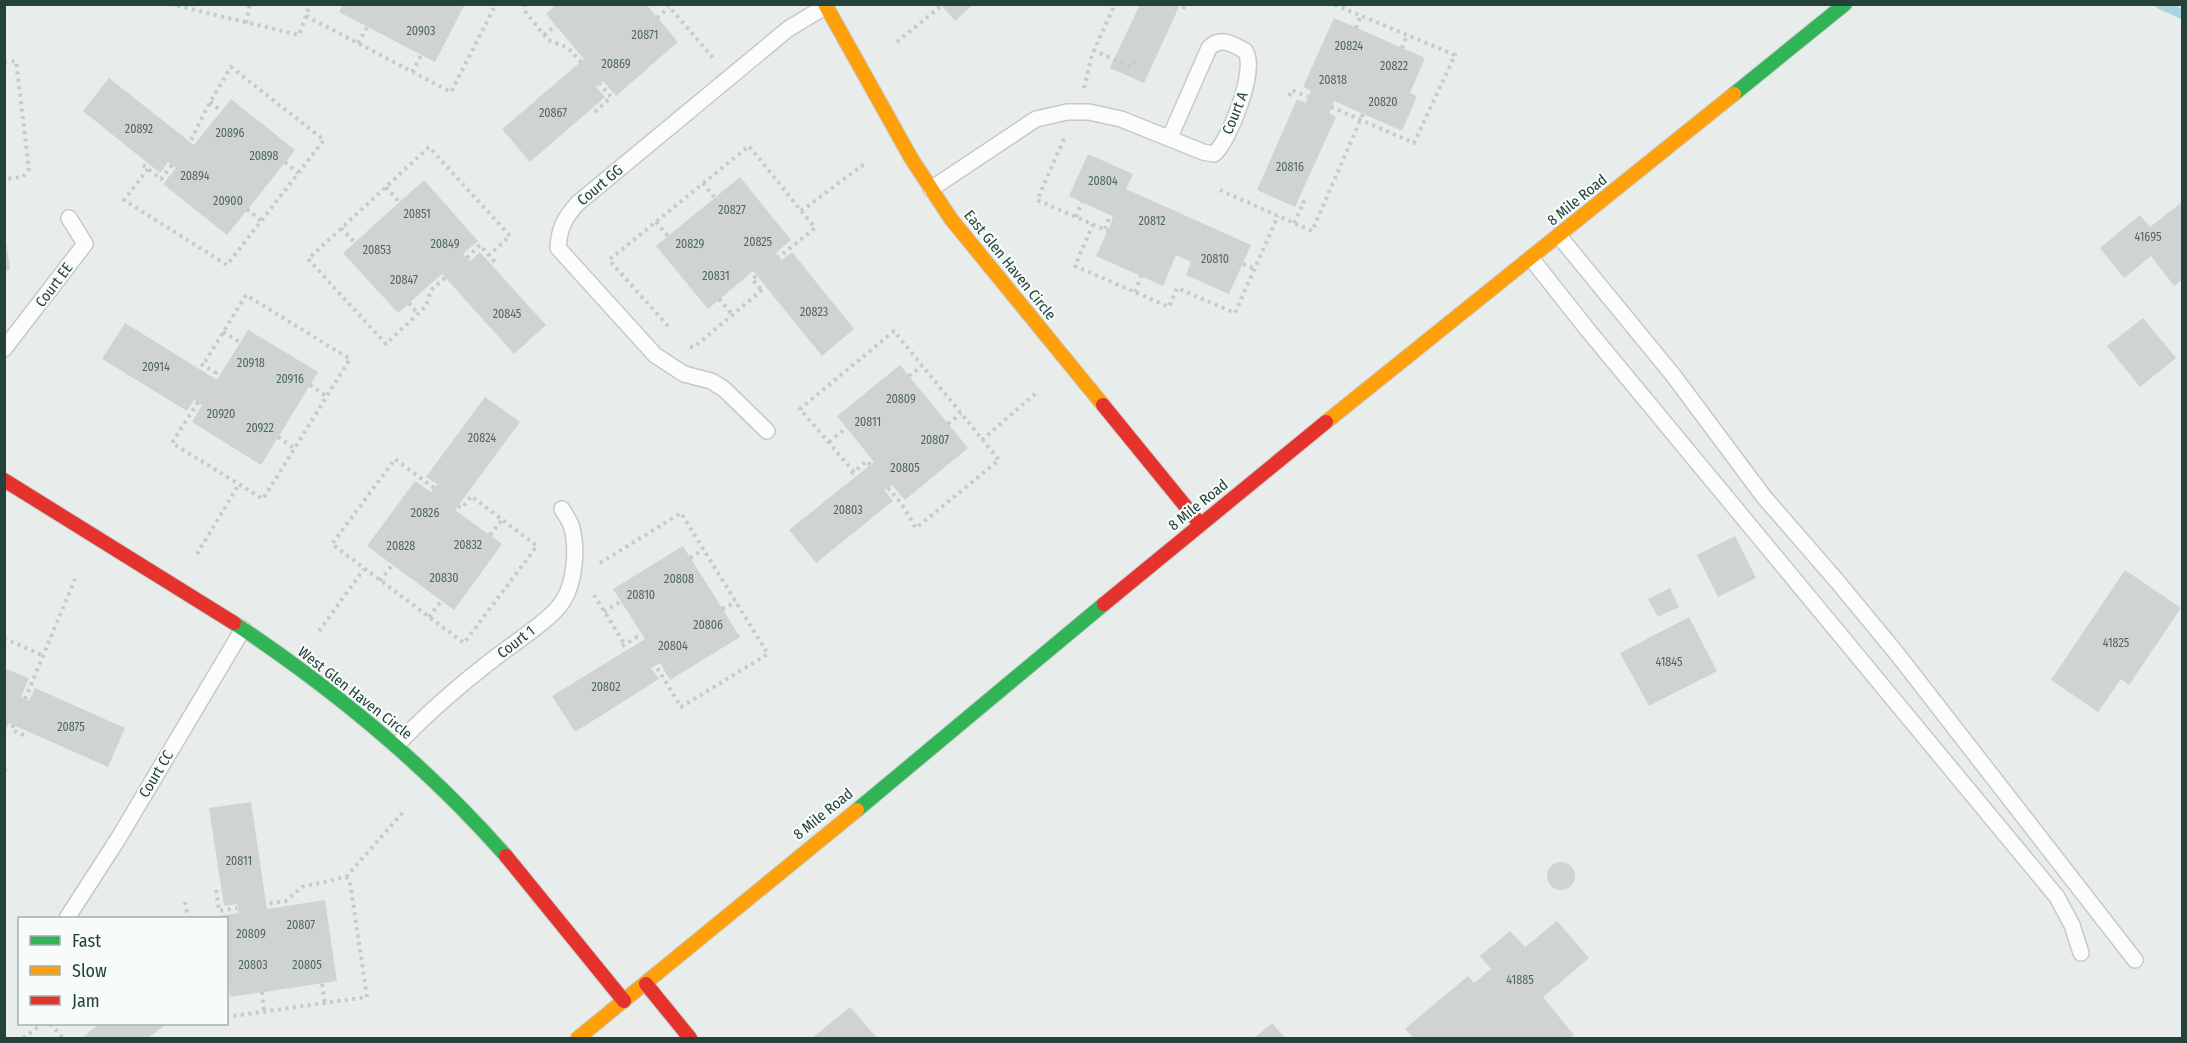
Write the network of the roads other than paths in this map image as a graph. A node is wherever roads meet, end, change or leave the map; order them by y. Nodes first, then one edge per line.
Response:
1 (1845, 4) edge
2 (825, 5) edge
3 (1170, 137) junction
4 (931, 189) junction
5 (69, 218) dead end
6 (1559, 236) junction
7 (1531, 258) junction
8 (4, 349) edge
9 (767, 431) dead end
10 (4, 480) edge
11 (562, 509) dead end
12 (1200, 524) junction
13 (243, 629) junction
14 (397, 745) junction
15 (68, 917) edge
16 (2081, 953) dead end
17 (2135, 960) dead end
18 (646, 984) junction
19 (624, 1001) junction
20 (578, 1038) edge
21 (690, 1038) edge

1 - 6 main road, 8 Mile Road
2 - 4 main road, East Glen Haven Circle
2 - 9 lane, Court GG
3 - 3 lane, Court A
3 - 4 lane, Court A
4 - 12 main road, East Glen Haven Circle
5 - 8 lane, Court EE
6 - 7 main road, 8 Mile Road
6 - 17 lane
7 - 12 main road, 8 Mile Road
7 - 16 lane
10 - 13 main road, West Glen Haven Circle
11 - 14 lane, Court 1
12 - 18 main road, 8 Mile Road
13 - 14 main road, West Glen Haven Circle
13 - 15 lane, Court CC
14 - 19 main road, West Glen Haven Circle
18 - 19 main road, 8 Mile Road
18 - 21 main road
19 - 20 main road, 8 Mile Road

